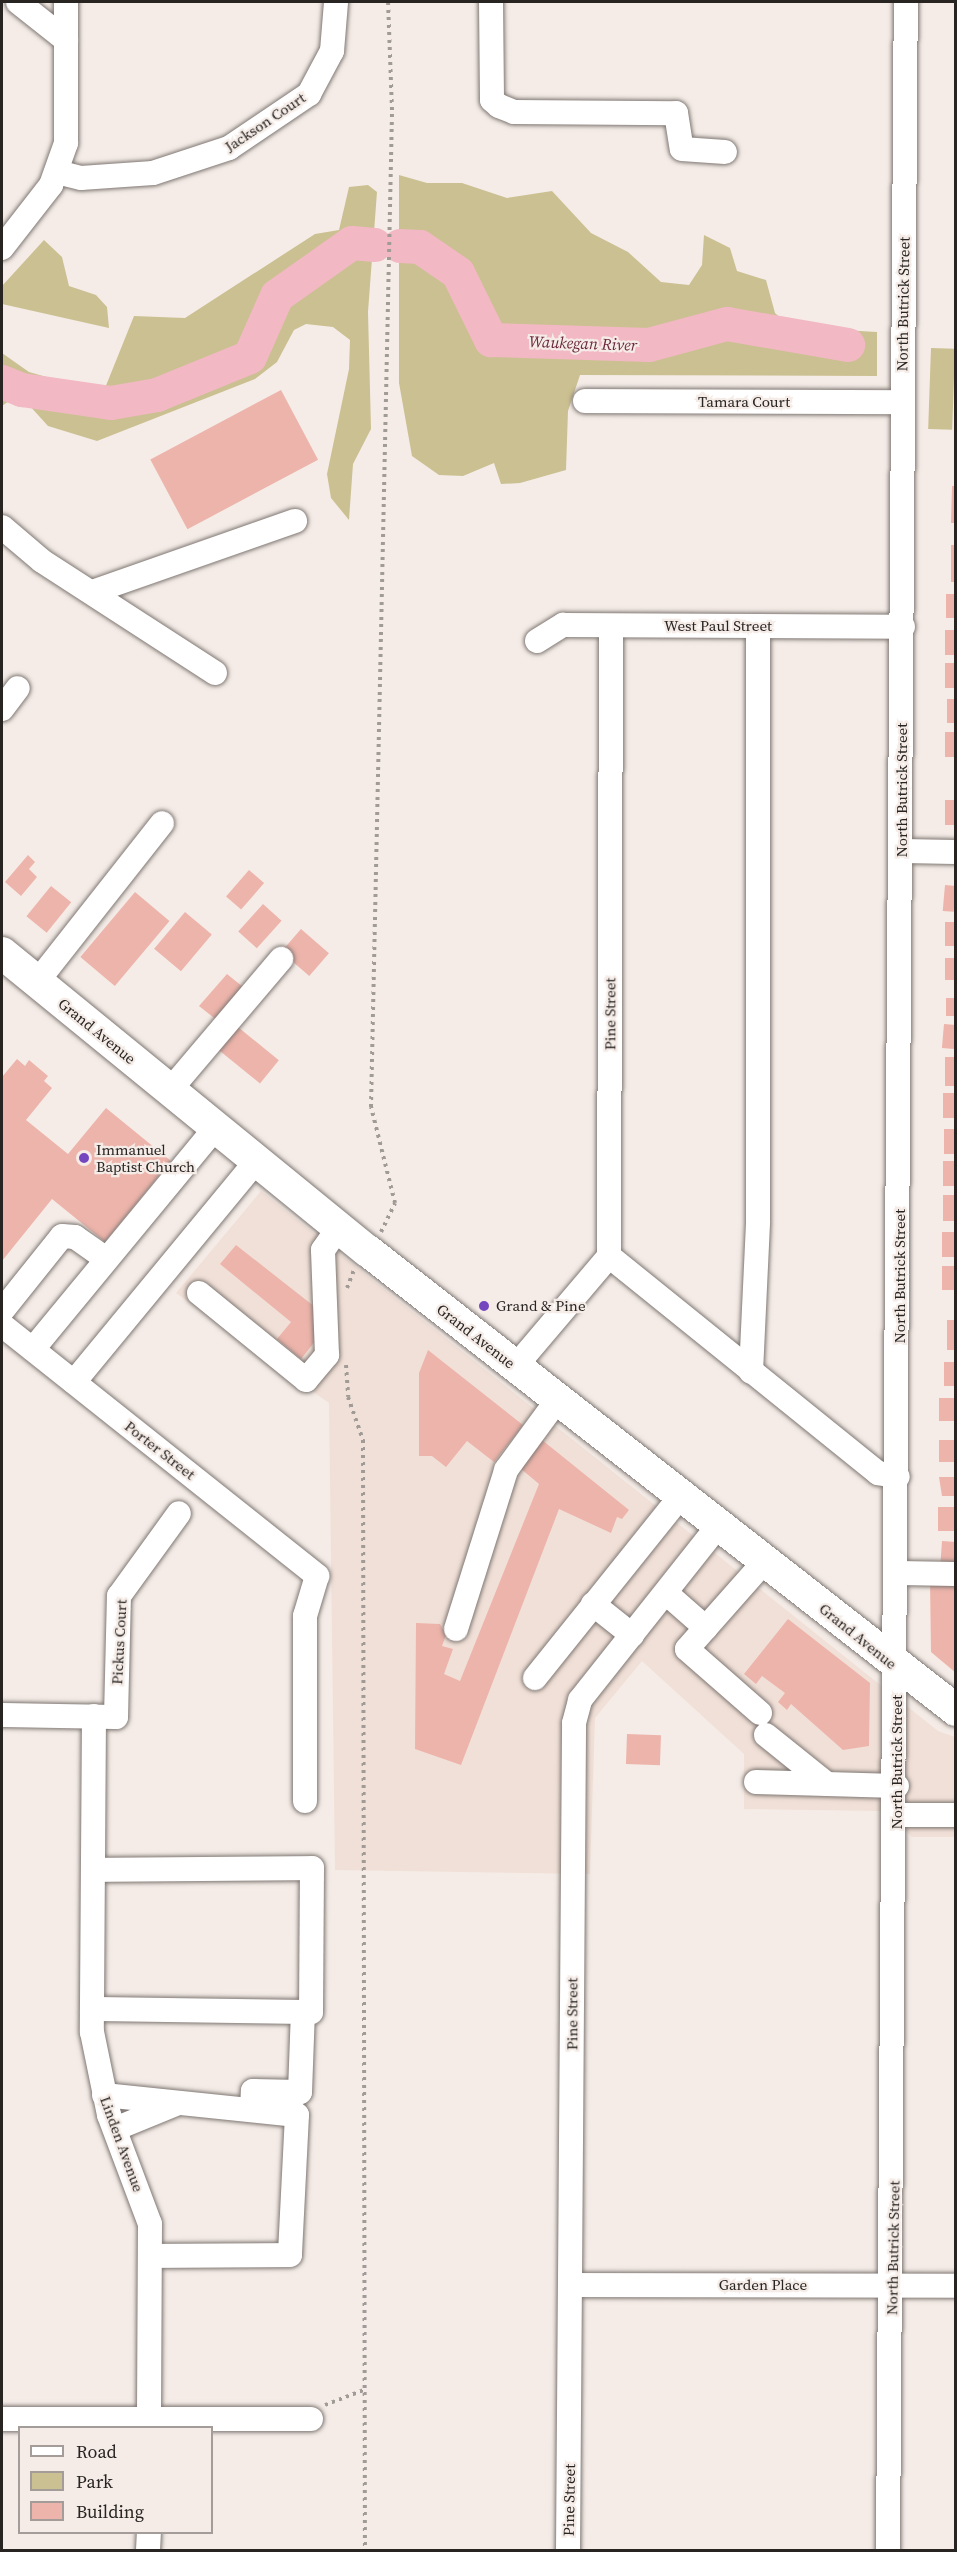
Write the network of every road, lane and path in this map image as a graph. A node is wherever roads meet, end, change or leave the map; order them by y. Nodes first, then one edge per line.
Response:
1 (18, 2) edge
2 (66, 2) edge
3 (336, 2) edge
4 (388, 2) edge
5 (491, 2) edge
6 (906, 2) edge
7 (66, 40) junction
8 (725, 152) dead end
9 (57, 172) junction
10 (2, 248) edge
11 (585, 401) dead end
12 (902, 402) junction
13 (295, 521) dead end
14 (2, 527) edge
15 (95, 591) junction
16 (611, 626) junction
17 (758, 626) junction
18 (903, 627) junction
19 (537, 641) dead end
20 (215, 673) dead end
21 (18, 688) dead end
22 (2, 709) edge
23 (162, 823) dead end
24 (902, 851) junction
25 (956, 852) edge
26 (2, 953) edge
27 (281, 959) dead end
28 (37, 982) junction
29 (170, 1090) junction
30 (216, 1127) junction
31 (257, 1160) junction
32 (386, 1225) dead end
33 (339, 1227) junction
34 (609, 1256) junction
35 (106, 1259) junction
36 (351, 1274) dead end
37 (199, 1293) dead end
38 (347, 1297) dead end
39 (2, 1311) edge
40 (2, 1325) edge
41 (33, 1349) junction
42 (346, 1353) dead end
43 (515, 1367) junction
44 (750, 1372) junction
45 (74, 1382) junction
46 (558, 1399) junction
47 (898, 1477) junction
48 (680, 1497) junction
49 (179, 1513) dead end
50 (718, 1526) junction
51 (764, 1562) junction
52 (898, 1573) junction
53 (956, 1574) edge
54 (666, 1593) junction
55 (594, 1604) junction
56 (706, 1628) junction
57 (456, 1629) dead end
58 (632, 1635) junction
59 (898, 1669) junction
60 (535, 1678) dead end
61 (956, 1710) edge
62 (2, 1715) edge
63 (105, 1716) junction
64 (756, 1782) dead end
65 (827, 1784) junction
66 (897, 1786) junction
67 (305, 1802) dead end
68 (897, 1815) junction
69 (956, 1815) edge
70 (93, 1870) junction
71 (92, 2009) junction
72 (303, 2012) junction
73 (104, 2095) junction
74 (180, 2102) junction
75 (252, 2108) junction
76 (116, 2129) junction
77 (154, 2256) junction
78 (571, 2285) junction
79 (892, 2286) junction
80 (956, 2286) edge
81 (366, 2389) junction
82 (2, 2419) edge
83 (311, 2419) joint
84 (149, 2423) edge
85 (148, 2534) edge
86 (148, 2550) edge
87 (365, 2550) edge
88 (568, 2550) edge
89 (888, 2550) edge

1 - 7 street
2 - 7 street
3 - 9 street, Jackson Court
4 - 32 path
5 - 8 street
6 - 12 street, North Butrick Street
7 - 9 street
9 - 10 street
11 - 12 street, Tamara Court
12 - 18 street, North Butrick Street
13 - 15 street
14 - 15 street
15 - 20 street
16 - 17 street, West Paul Street
16 - 19 street, West Paul Street
16 - 34 street, Pine Street
17 - 18 street, West Paul Street
17 - 44 street
18 - 24 street, North Butrick Street
21 - 22 street
23 - 28 street
24 - 25 street
24 - 47 street, North Butrick Street
26 - 28 main road, Grand Avenue
27 - 29 street
28 - 29 main road, Grand Avenue
29 - 30 main road, Grand Avenue
30 - 31 main road, Grand Avenue
30 - 35 street
31 - 33 main road, Grand Avenue
31 - 45 street
33 - 37 street
33 - 43 main road, Grand Avenue
34 - 43 street
34 - 44 street
35 - 39 street
35 - 41 street
36 - 38 path
40 - 41 street, Porter Street
41 - 45 street, Porter Street
42 - 81 path
43 - 46 main road, Grand Avenue
44 - 47 street
45 - 67 street, Porter Street
46 - 48 main road, Grand Avenue
46 - 57 street
47 - 52 street, North Butrick Street
48 - 50 main road, Grand Avenue
48 - 55 street
49 - 63 street, Pickus Court
50 - 51 main road, Grand Avenue
50 - 54 street, Pine Street
51 - 56 street
51 - 59 main road, Grand Avenue
52 - 53 street
52 - 59 street, North Butrick Street
54 - 56 street
54 - 58 street, Pine Street
55 - 58 street
55 - 60 street
56 - 65 street
58 - 78 street, Pine Street
59 - 61 main road, Grand Avenue
59 - 66 street, North Butrick Street
62 - 63 street
63 - 70 street, Linden Avenue
64 - 65 street
65 - 66 street
66 - 68 street, North Butrick Street
68 - 69 street
68 - 79 street, North Butrick Street
70 - 71 street, Linden Avenue
70 - 72 street
71 - 72 street
71 - 73 street, Linden Avenue
72 - 75 street
73 - 74 street
73 - 76 street, Linden Avenue
74 - 75 street
74 - 76 street
75 - 77 street
76 - 77 street, Linden Avenue
77 - 84 street, Linden Avenue
78 - 79 street, Garden Place
78 - 88 street, Pine Street
79 - 80 street, Garden Place
79 - 89 street, North Butrick Street
81 - 83 path
81 - 87 path
82 - 84 street
83 - 84 street
85 - 86 street

